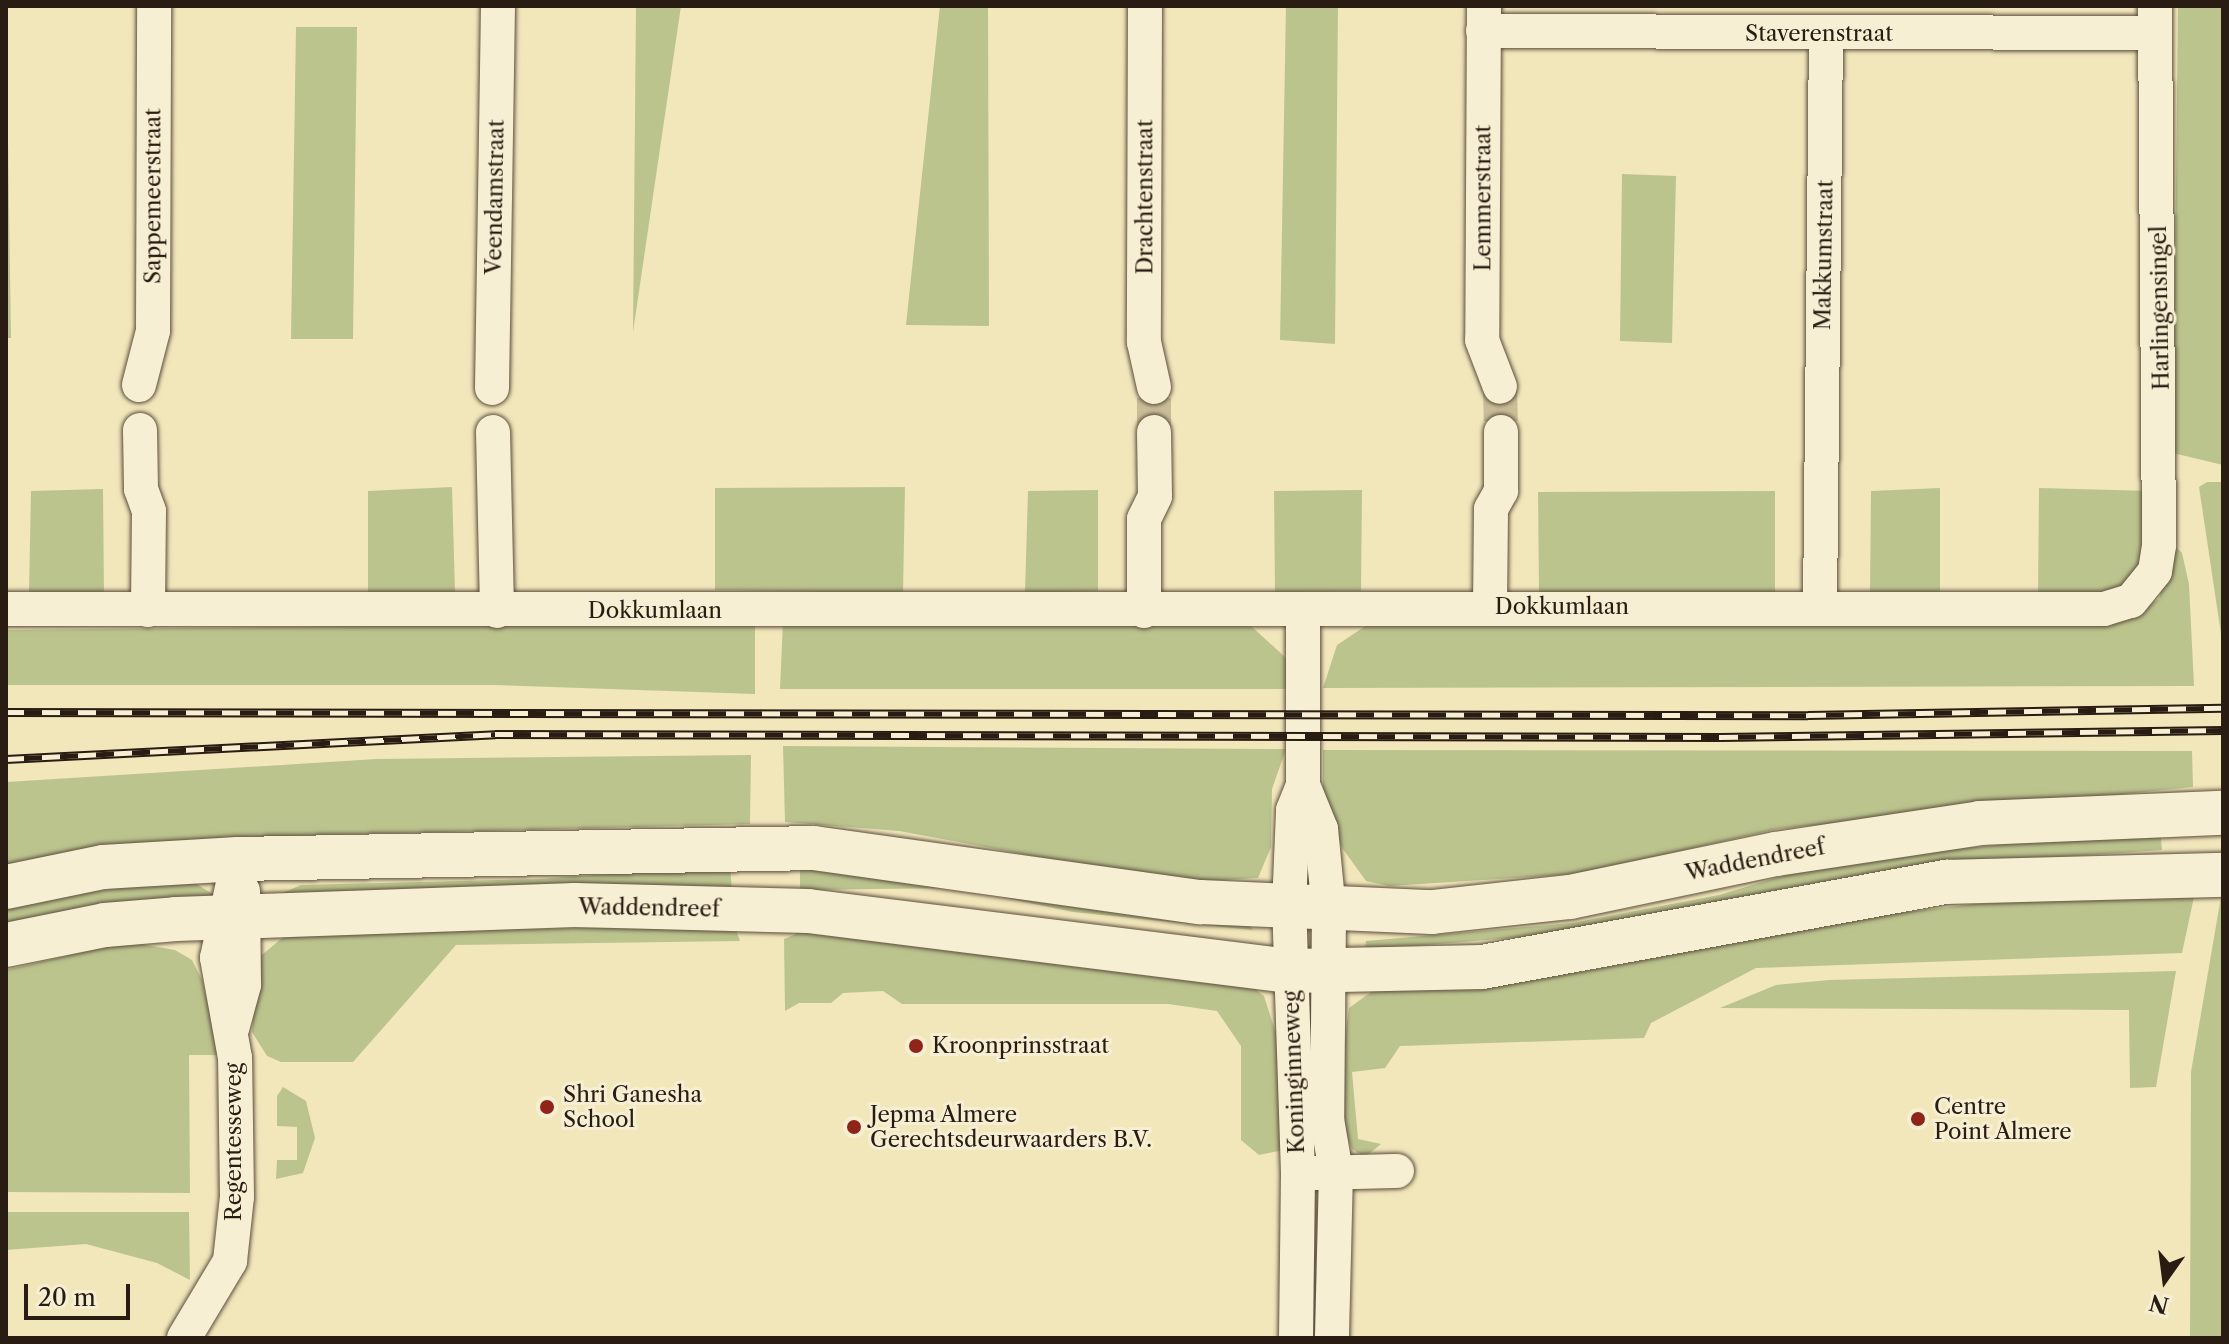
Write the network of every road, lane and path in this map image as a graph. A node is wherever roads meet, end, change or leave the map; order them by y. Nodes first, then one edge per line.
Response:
1 (154, 6) edge
2 (498, 6) edge
3 (1145, 6) edge
4 (1484, 19) edge
5 (2155, 20) edge
6 (1826, 35) junction
7 (139, 385) dead end
8 (1154, 387) tunnel mouth
9 (1500, 387) tunnel mouth
10 (492, 388) dead end
11 (140, 430) dead end
12 (493, 432) dead end
13 (1154, 432) tunnel mouth
14 (1501, 432) tunnel mouth
15 (2131, 601) joint
16 (1490, 607) junction
17 (1820, 607) junction
18 (6, 609) edge
19 (148, 610) junction
20 (497, 611) junction
21 (1144, 611) junction
22 (1303, 613) junction
23 (2223, 813) edge
24 (238, 859) junction
25 (2223, 875) edge
26 (6, 887) edge
27 (1309, 908) junction
28 (236, 919) junction
29 (6, 945) edge
30 (1309, 971) junction
31 (1397, 1171) dead end
32 (1336, 1172) junction
33 (1298, 1173) junction
34 (184, 1338) edge
35 (1296, 1338) edge
36 (1332, 1338) edge

1 - 7 street, Sappemeerstraat
2 - 10 street, Veendamstraat
3 - 8 street, Drachtenstraat
4 - 6 street, Staverenstraat
4 - 9 street, Lemmerstraat
5 - 6 street, Staverenstraat
5 - 15 street, Harlingensingel
6 - 17 street, Makkumstraat
11 - 19 street
12 - 20 street
13 - 21 street
14 - 16 street
15 - 17 street, Dokkumlaan
16 - 17 street, Dokkumlaan
16 - 22 street, Dokkumlaan
18 - 19 street, Dokkumlaan
19 - 20 street, Dokkumlaan
20 - 21 street, Dokkumlaan
21 - 22 street, Dokkumlaan
22 - 27 street
23 - 27 main road, Waddendreef
24 - 26 main road, Waddendreef
24 - 27 main road, Waddendreef
24 - 28 street, Regentesseweg
25 - 30 main road, Waddendreef
27 - 30 street
28 - 29 main road, Waddendreef
28 - 30 main road, Waddendreef
28 - 34 street, Regentesseweg
30 - 32 street, Koninginneweg
30 - 33 street, Koninginneweg
31 - 32 street, Koninginneweg
32 - 33 street, Koninginneweg
32 - 36 street, Koninginneweg
33 - 35 street, Koninginneweg

